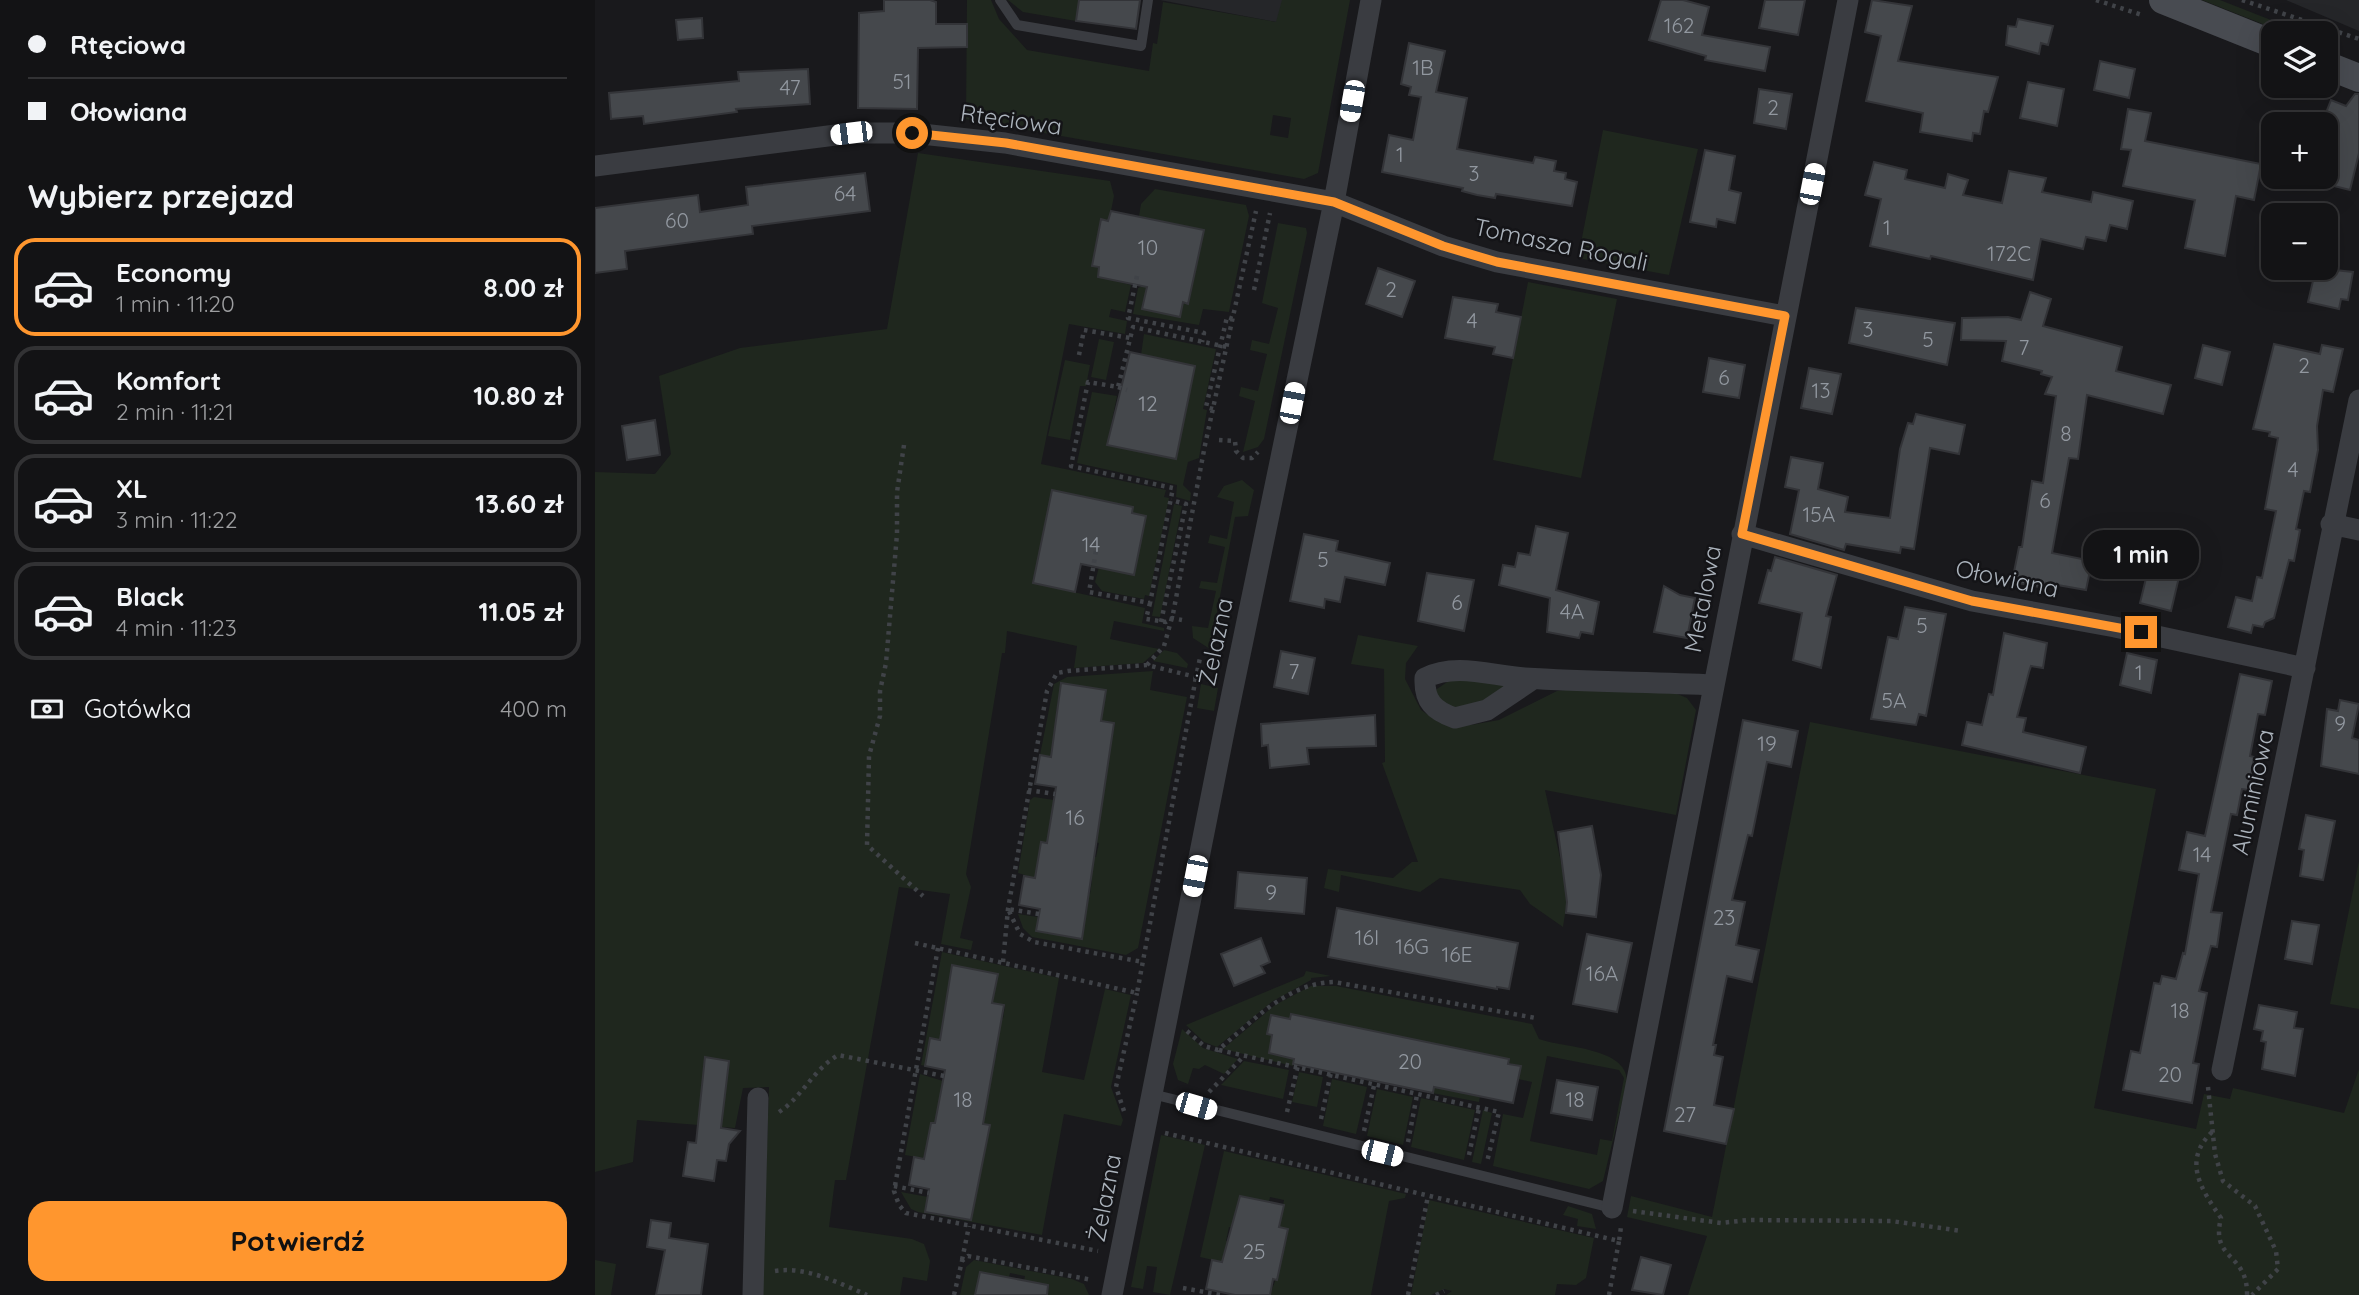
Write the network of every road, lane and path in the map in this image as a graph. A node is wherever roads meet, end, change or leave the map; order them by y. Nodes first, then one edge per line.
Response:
1 (1000, 0) edge
2 (1148, 0) edge
3 (1371, 0) edge
4 (1848, 0) edge
5 (2162, 0) edge
6 (2242, 0) edge
7 (2261, 39) edge
8 (2359, 39) edge
9 (2338, 70) edge
10 (2359, 78) edge
11 (595, 166) edge
12 (1334, 202) junction
13 (1270, 214) dead end
14 (1255, 219) dead end
15 (1137, 276) dead end
16 (1254, 290) dead end
17 (1785, 316) junction
18 (1233, 319) junction
19 (1130, 338) junction
20 (1202, 342) junction
21 (1220, 346) junction
22 (1227, 347) junction
23 (1079, 355) dead end
24 (1118, 387) junction
25 (1127, 390) dead end
26 (2359, 400) edge
27 (1213, 409) junction
28 (1219, 440) dead end
29 (904, 444) dead end
30 (1266, 444) dead end
31 (1171, 500) junction
32 (2332, 524) junction
33 (2359, 530) edge
34 (1742, 534) junction
35 (1096, 551) dead end
36 (1150, 603) junction
37 (1172, 618) junction
38 (1182, 620) dead end
39 (1161, 622) junction
40 (1200, 658) dead end
41 (1147, 665) junction
42 (2305, 668) junction
43 (1196, 677) junction
44 (1533, 679) dead end
45 (1714, 685) junction
46 (1233, 686) junction
47 (1028, 790) junction
48 (1055, 794) dead end
49 (923, 896) dead end
50 (1008, 909) junction
51 (1039, 914) dead end
52 (915, 943) dead end
53 (938, 948) junction
54 (1003, 962) junction
55 (1143, 962) junction
56 (1536, 1018) dead end
57 (1178, 1022) dead end
58 (1218, 1050) junction
59 (1243, 1058) junction
60 (1297, 1067) junction
61 (917, 1070) junction
62 (2222, 1070) dead end
63 (1330, 1074) junction
64 (944, 1076) dead end
65 (1375, 1083) junction
66 (2208, 1088) dead end
67 (1152, 1094) junction
68 (1417, 1095) junction
69 (1196, 1106) junction
70 (758, 1107) joint
71 (1479, 1108) junction
72 (1284, 1128) junction
73 (1157, 1131) dead end
74 (2212, 1131) junction
75 (1318, 1137) junction
76 (1360, 1147) junction
77 (1404, 1158) junction
78 (1465, 1173) junction
79 (1484, 1178) junction
80 (894, 1186) junction
81 (929, 1193) dead end
82 (1428, 1196) junction
83 (1612, 1208) junction
84 (969, 1226) junction
85 (1962, 1231) dead end
86 (1593, 1235) dead end
87 (1619, 1241) dead end
88 (1102, 1252) dead end
89 (962, 1261) junction
90 (754, 1284) edge
91 (1104, 1288) edge
92 (1182, 1288) dead end
93 (1444, 1291) dead end
94 (867, 1295) edge
95 (954, 1295) edge
96 (1220, 1295) edge
97 (1408, 1295) edge
98 (1436, 1295) edge
99 (1609, 1295) edge
100 (2249, 1295) edge

1 - 2 lane
3 - 12 street, Żelazna
4 - 17 street, Metalowa
5 - 7 street
6 - 8 path
9 - 10 street
11 - 12 street, Rtęciowa
12 - 17 street, Tomasza Rogali
12 - 46 street, Żelazna
13 - 16 path
14 - 18 path
15 - 20 path
17 - 34 street, Metalowa
18 - 21 path
18 - 22 path
19 - 20 path
19 - 23 path
19 - 24 path
20 - 21 path
21 - 22 path
21 - 27 path
22 - 27 path
24 - 25 path
24 - 31 path
26 - 32 street, Aluminiowa
27 - 37 path
28 - 30 path
29 - 49 path
31 - 36 path
31 - 39 path
32 - 33 street
32 - 42 street, Aluminiowa
34 - 42 street, Ołowiana
34 - 45 street, Metalowa
35 - 36 path
36 - 39 path
37 - 38 path
37 - 39 path
37 - 41 path
40 - 43 path
41 - 43 path
41 - 47 path
42 - 62 street, Aluminiowa
43 - 46 path
43 - 55 path
44 - 45 street
45 - 83 street, Metalowa
46 - 67 street, Żelazna
47 - 48 path
47 - 50 path
50 - 51 path
50 - 54 path
50 - 55 path
52 - 53 path
53 - 54 path
53 - 61 path
54 - 55 path
56 - 58 path
57 - 58 path
58 - 59 path
59 - 60 path
59 - 69 path
60 - 63 path
60 - 72 path
61 - 64 path
61 - 70 path
61 - 80 path
63 - 65 path
63 - 75 path
65 - 68 path
65 - 76 path
66 - 74 path
67 - 69 lane
67 - 91 street, Żelazna
68 - 71 path
68 - 77 path
69 - 72 lane
70 - 90 street
71 - 78 path
71 - 79 path
72 - 75 lane
73 - 82 path
74 - 100 path
74 - 100 path
75 - 76 lane
76 - 77 lane
77 - 78 lane
78 - 79 lane
79 - 83 lane
80 - 81 path
80 - 84 path
82 - 86 path
82 - 97 path
83 - 85 path
84 - 88 path
84 - 89 path
87 - 99 path
89 - 91 path
89 - 95 path
90 - 94 path
92 - 96 path
93 - 98 path

